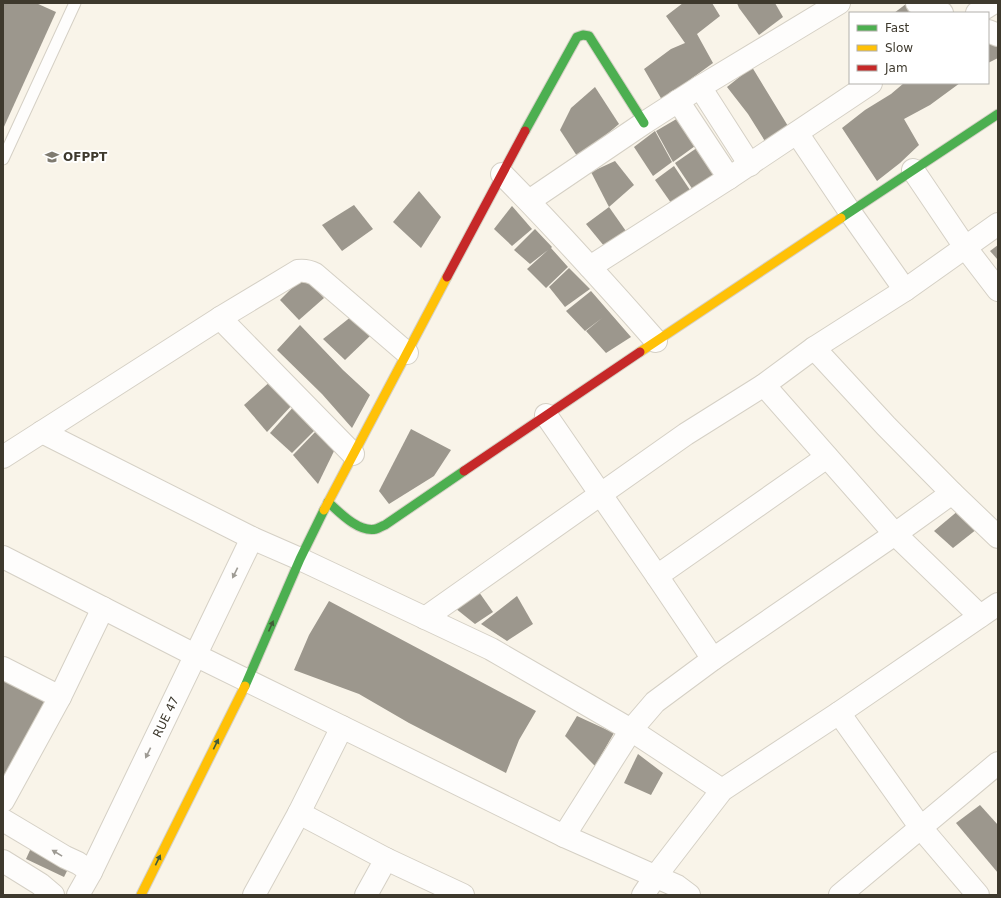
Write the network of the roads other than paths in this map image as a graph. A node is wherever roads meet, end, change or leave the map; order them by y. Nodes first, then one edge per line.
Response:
1 (75, 3) edge
2 (839, 3) edge
3 (916, 3) edge
4 (993, 3) edge
5 (939, 12) edge
6 (979, 12) edge
7 (870, 84) edge
8 (700, 86) junction
9 (678, 101) junction
10 (998, 114) edge
11 (644, 123) junction
12 (797, 133) junction
13 (3, 159) edge
14 (750, 164) junction
15 (913, 170) junction
16 (502, 174) junction
17 (729, 178) junction
18 (529, 201) junction
19 (850, 212) junction
20 (998, 224) edge
21 (965, 247) junction
22 (590, 267) junction
23 (905, 290) junction
24 (998, 290) edge
25 (220, 318) junction
26 (656, 341) junction
27 (814, 348) junction
28 (406, 353) junction
29 (764, 385) junction
30 (546, 415) junction
31 (42, 432) junction
32 (353, 454) junction
33 (3, 457) edge
34 (827, 457) junction
35 (952, 493) junction
36 (601, 494) junction
37 (328, 502) junction
38 (895, 534) junction
39 (998, 537) edge
40 (252, 538) junction
41 (3, 557) edge
42 (300, 559) junction
43 (657, 576) junction
44 (998, 604) edge
45 (103, 608) junction
46 (980, 616) junction
47 (425, 618) junction
48 (195, 655) junction
49 (713, 659) junction
50 (3, 668) edge
51 (247, 681) junction
52 (60, 697) junction
53 (839, 713) junction
54 (342, 726) junction
55 (631, 730) junction
56 (998, 763) edge
57 (722, 790) junction
58 (3, 801) edge
59 (299, 813) junction
60 (3, 820) edge
61 (921, 828) junction
62 (564, 836) junction
63 (386, 859) junction
64 (3, 860) edge
65 (91, 872) junction
66 (655, 877) junction
67 (82, 894) edge
68 (53, 895) edge
69 (141, 895) edge
70 (254, 895) edge
71 (366, 895) edge
72 (463, 895) edge
73 (643, 895) edge
74 (689, 895) edge
75 (840, 895) edge
76 (978, 895) edge

1 - 13 lane
2 - 8 street
3 - 5 street
4 - 6 street
7 - 12 street
8 - 9 street
8 - 14 street
9 - 11 street
9 - 17 street
10 - 15 street
11 - 16 street
11 - 18 street
12 - 14 street
12 - 19 street
14 - 17 street
15 - 19 street
15 - 21 street
16 - 18 street
16 - 28 street
17 - 22 street
18 - 22 street
19 - 23 street
19 - 26 street
20 - 21 street
21 - 23 street
21 - 24 street
22 - 26 street
23 - 27 street
25 - 28 street
25 - 31 street
25 - 32 street
26 - 30 street
27 - 29 street
27 - 35 street
28 - 32 street
29 - 34 street
29 - 36 street
30 - 36 street
30 - 37 street
31 - 33 street
31 - 40 street
32 - 37 street
34 - 38 street
34 - 43 street
35 - 38 street
35 - 39 street
36 - 43 street
36 - 47 street
37 - 42 street
38 - 46 street
38 - 49 street
40 - 42 street
40 -> 48 street, RUE 47
41 - 45 street
42 - 47 street
51 -> 42 street
43 - 49 street
44 - 46 street
45 - 48 street
45 - 52 street
46 - 53 street
47 - 55 street
48 - 51 street
48 -> 65 street, RUE 47
49 - 55 street
50 - 52 street
51 - 54 street
69 -> 51 street
52 - 58 street
53 - 57 street
53 - 61 street
54 - 59 street
54 - 62 street
55 - 57 street
55 - 62 street
56 - 61 street
57 - 66 street
59 - 63 street
59 - 70 street
65 -> 60 street
61 - 75 street
61 - 76 street
62 - 66 street
63 - 71 street
63 - 72 street
64 - 68 street
65 - 67 street, RUE 47
66 - 73 street
66 - 74 street

